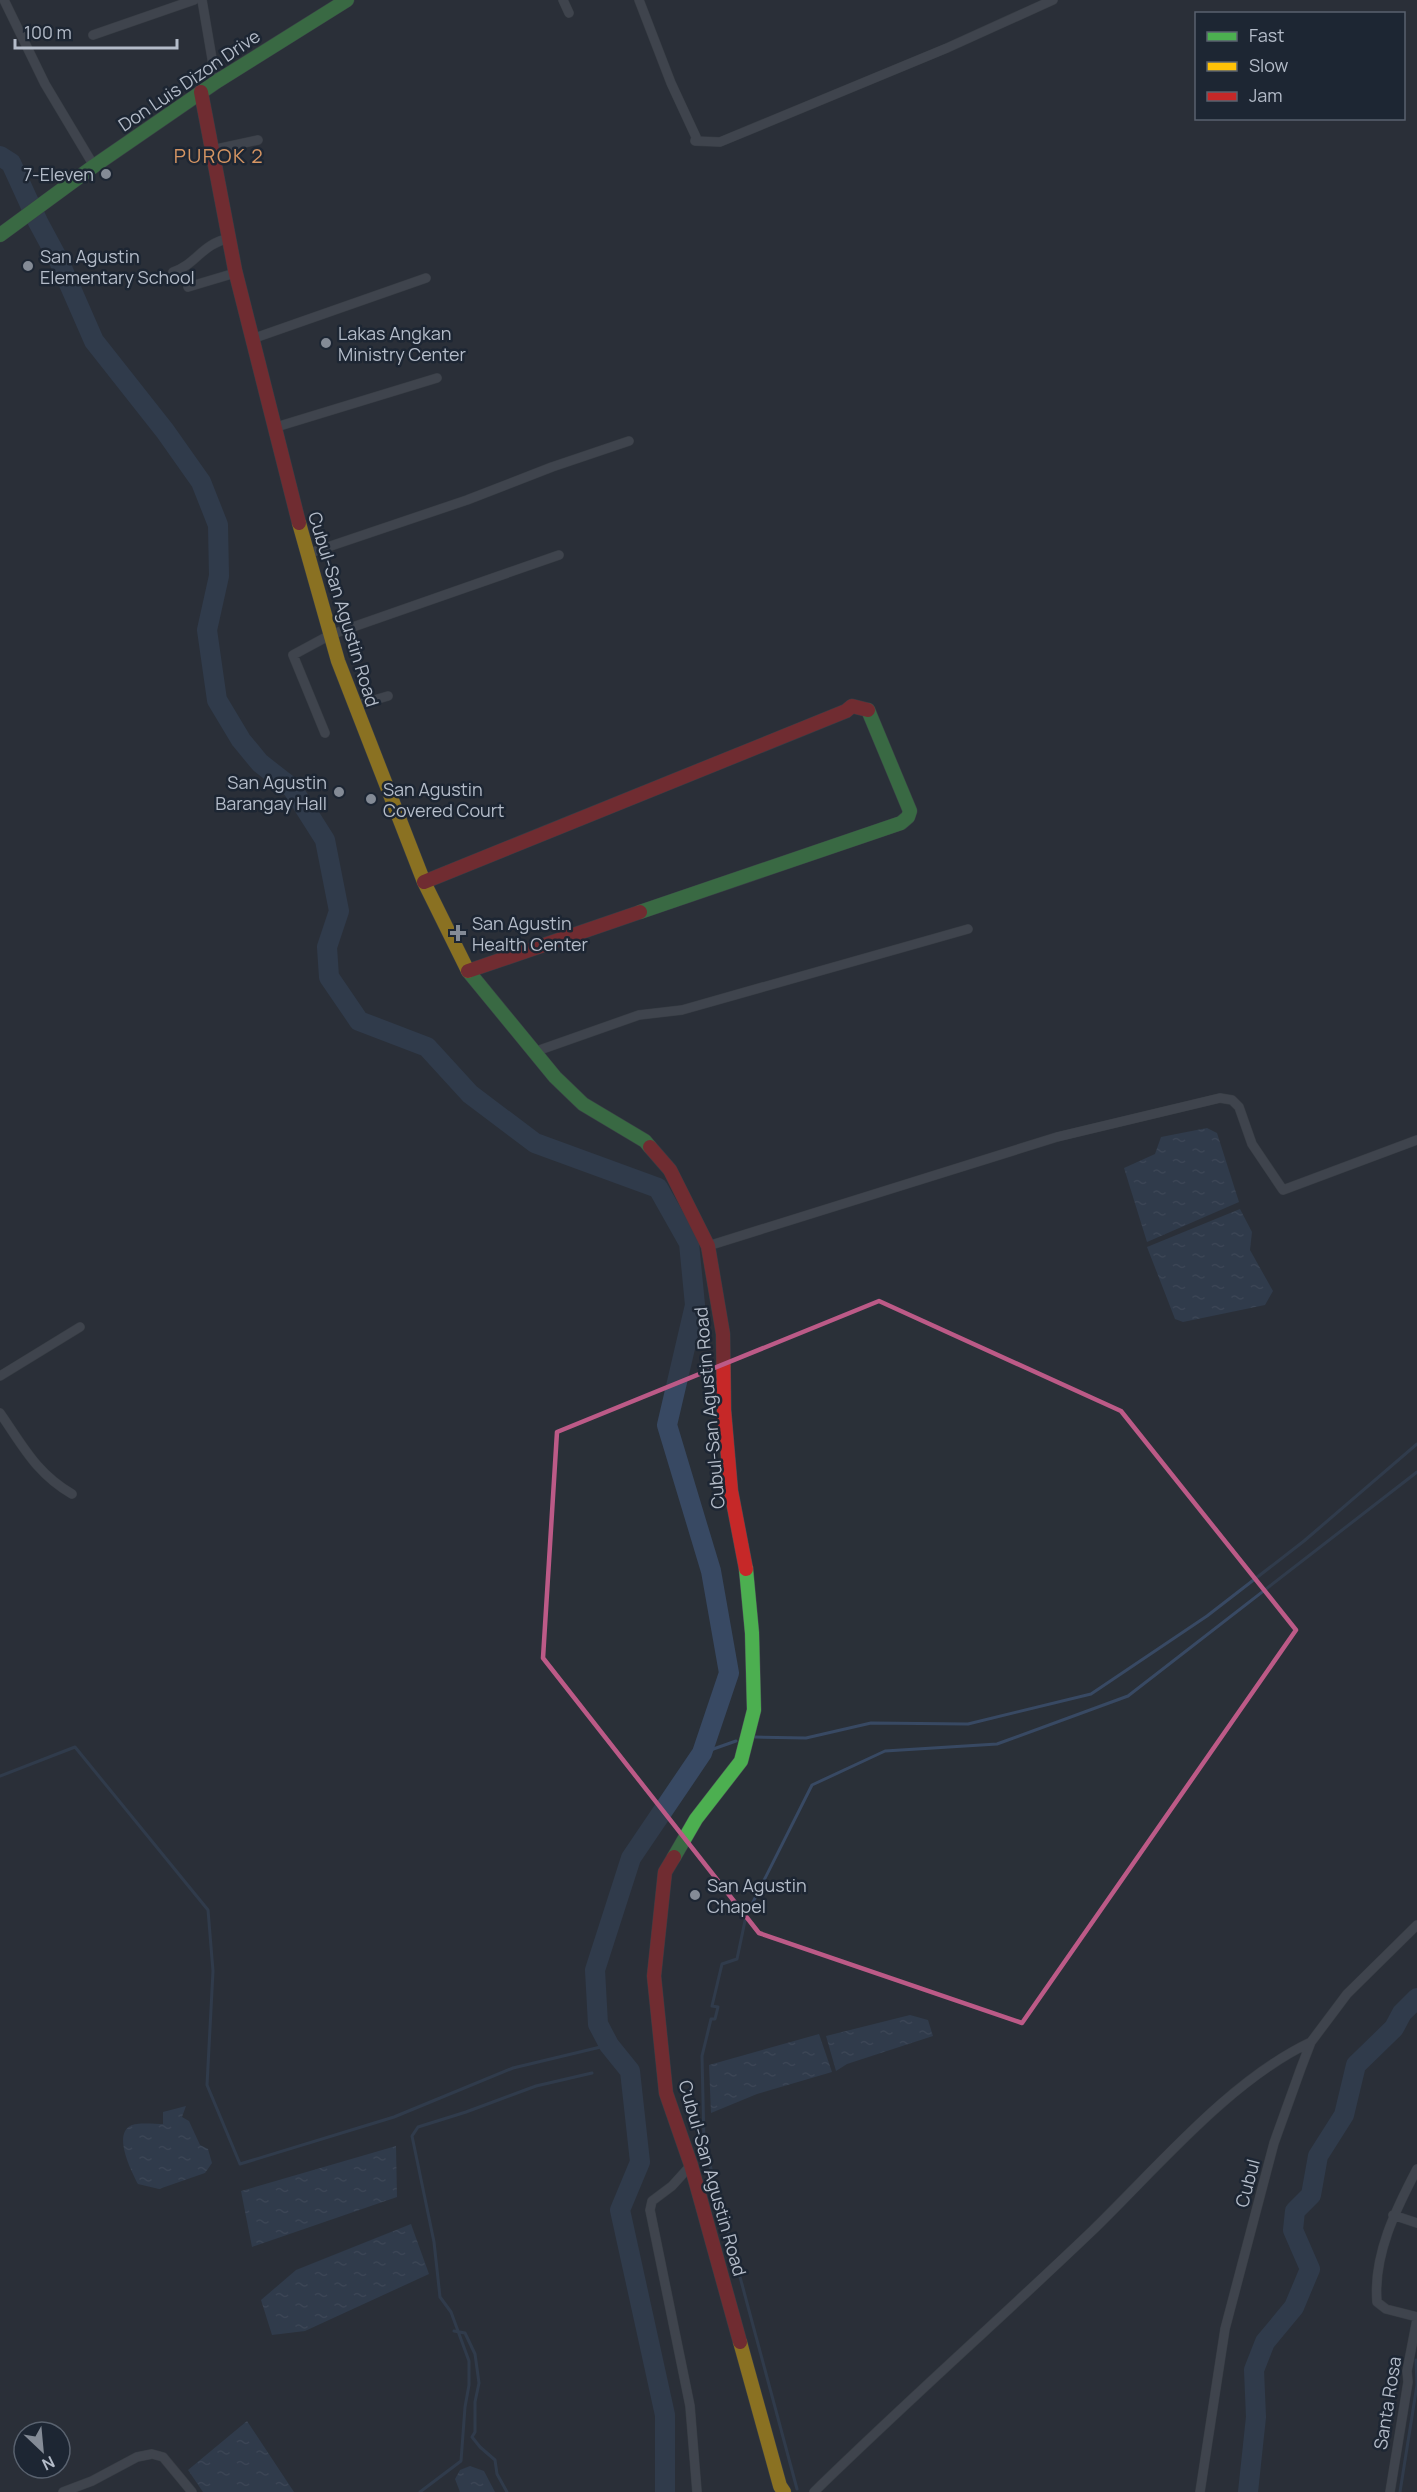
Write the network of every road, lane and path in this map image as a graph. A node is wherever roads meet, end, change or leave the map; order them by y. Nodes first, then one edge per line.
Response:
1 (4, 0) edge
2 (194, 0) edge
3 (202, 0) edge
4 (347, 0) edge
5 (563, 0) edge
6 (639, 0) edge
7 (1053, 0) edge
8 (569, 13) dead end
9 (93, 35) dead end
10 (216, 82) junction
11 (201, 92) junction
12 (258, 140) dead end
13 (212, 150) junction
14 (94, 166) junction
15 (4, 232) edge
16 (230, 238) junction
17 (173, 272) dead end
18 (235, 273) junction
19 (426, 278) dead end
20 (189, 286) dead end
21 (252, 339) junction
22 (436, 378) dead end
23 (273, 428) junction
24 (629, 441) dead end
25 (307, 554) junction
26 (559, 555) dead end
27 (330, 635) junction
28 (388, 696) dead end
29 (354, 706) junction
30 (325, 733) dead end
31 (424, 882) junction
32 (968, 929) dead end
33 (468, 971) junction
34 (534, 1052) junction
35 (1417, 1140) edge
36 (708, 1246) junction
37 (81, 1327) dead end
38 (0, 1376) edge
39 (0, 1413) edge
40 (72, 1494) dead end
41 (1417, 1925) edge
42 (1311, 2042) junction
43 (691, 2165) junction
44 (1417, 2169) edge
45 (1393, 2215) junction
46 (1417, 2223) edge
47 (1417, 2318) edge
48 (63, 2492) edge
49 (192, 2492) edge
50 (697, 2492) edge
51 (784, 2492) edge
52 (814, 2492) edge
53 (1200, 2492) edge
54 (1390, 2492) edge

1 - 14 street
2 - 9 street
3 - 10 street
4 - 10 street, Don Luis Dizon Drive
5 - 8 street
6 - 7 street
10 - 11 street, Don Luis Dizon Drive
11 - 13 street, Cubul-San Agustin Road
11 - 14 street, Don Luis Dizon Drive
12 - 13 street
13 - 16 street, Cubul-San Agustin Road
14 - 15 street, Don Luis Dizon Drive
16 - 17 street
16 - 18 street, Cubul-San Agustin Road
18 - 20 street
18 - 21 street, Cubul-San Agustin Road
19 - 21 street
21 - 23 street, Cubul-San Agustin Road
22 - 23 street
23 - 25 street, Cubul-San Agustin Road
24 - 25 street
25 - 27 street, Cubul-San Agustin Road
26 - 27 street
27 - 29 street, Cubul-San Agustin Road
27 - 30 street
28 - 29 street
29 - 31 street, Cubul-San Agustin Road
31 - 33 street, Cubul-San Agustin Road
31 - 33 street
32 - 34 street
33 - 34 street, Cubul-San Agustin Road
34 - 36 street, Cubul-San Agustin Road
35 - 36 street
36 - 43 street, Cubul-San Agustin Road
37 - 38 street
39 - 40 street
41 - 42 street, Cubul
42 - 52 street
42 - 53 street, Cubul
43 - 50 street
43 - 51 street, Cubul-San Agustin Road
44 - 45 street
45 - 46 street
45 - 47 street
47 - 54 street, Santa Rosa
48 - 49 street

